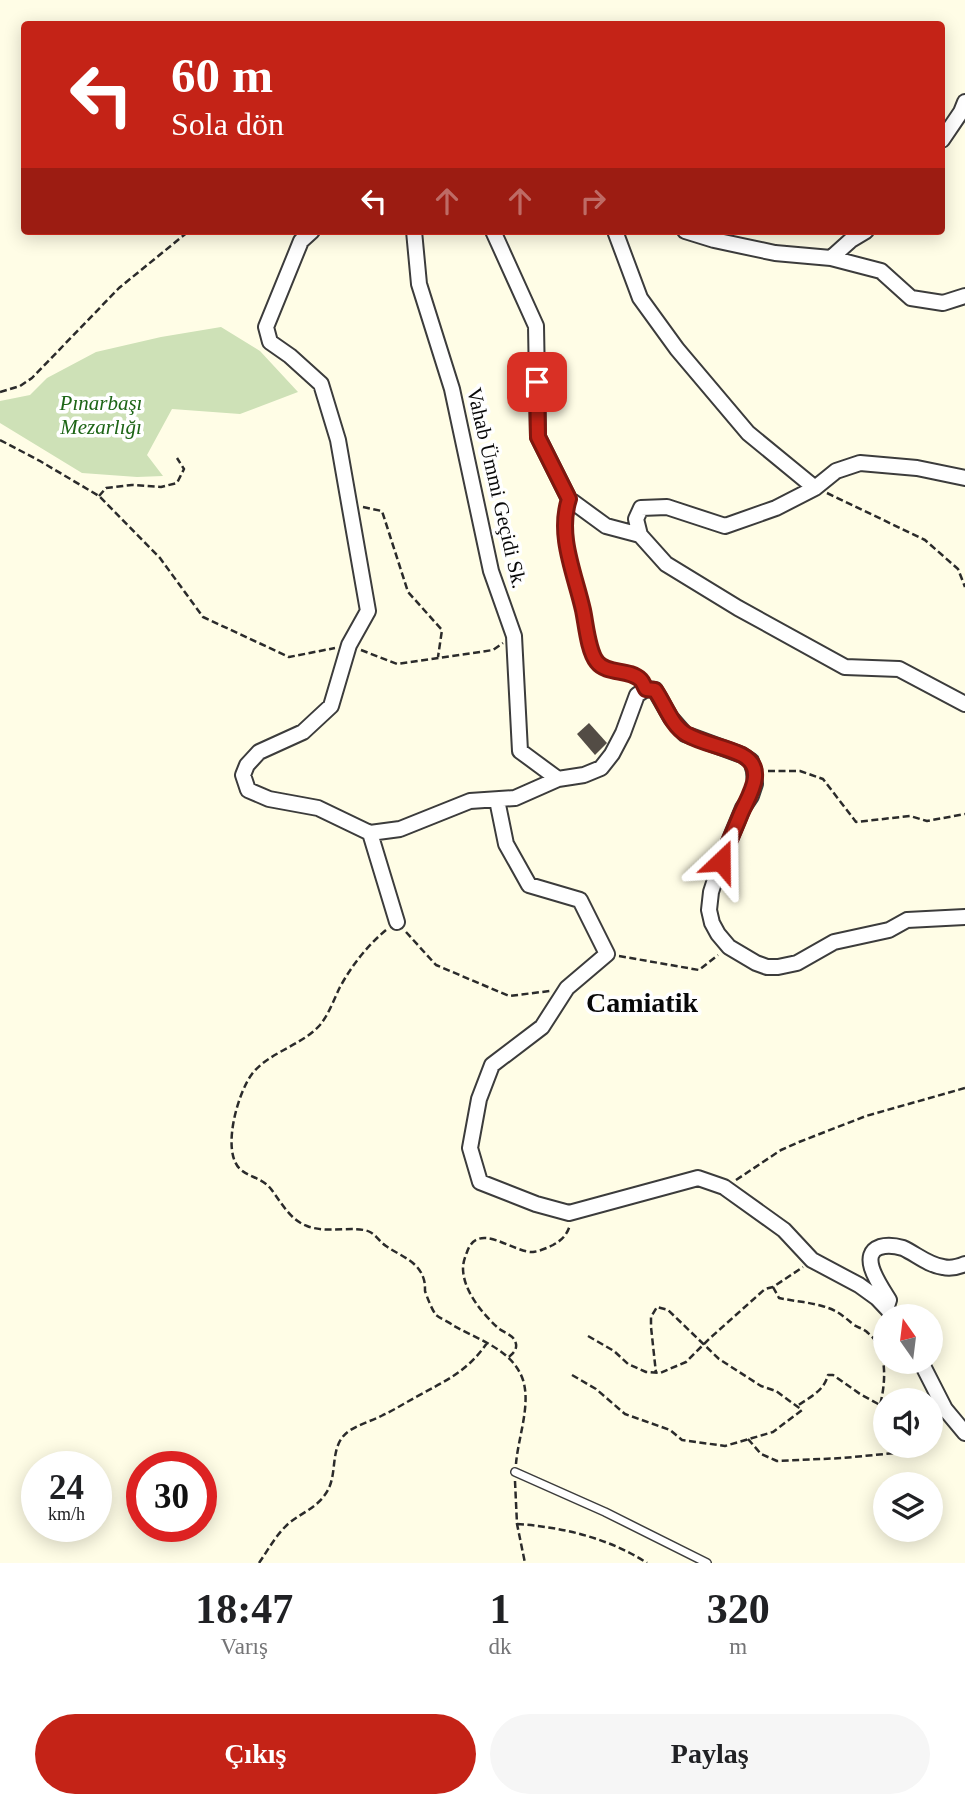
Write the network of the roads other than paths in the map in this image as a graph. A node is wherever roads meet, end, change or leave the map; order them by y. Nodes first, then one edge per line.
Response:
1 (965, 102) edge
2 (945, 135) edge
3 (308, 235) edge
4 (414, 235) edge
5 (495, 235) edge
6 (616, 235) edge
7 (698, 235) edge
8 (859, 235) edge
9 (831, 258) junction
10 (965, 296) edge
11 (965, 478) edge
12 (816, 488) junction
13 (569, 499) junction
14 (640, 535) junction
15 (646, 689) junction
16 (965, 704) edge
17 (558, 779) junction
18 (497, 800) junction
19 (370, 832) junction
20 (965, 916) edge
21 (397, 922) road end
22 (965, 1264) edge
23 (881, 1304) edge
24 (889, 1304) edge
25 (927, 1374) edge
26 (965, 1433) edge
27 (515, 1472) road end
28 (707, 1563) edge

1 - 2 street
3 - 19 street
4 - 17 street, Vahab Ümmi Geçidi Sk.
5 - 13 street
6 - 12 street
7 - 9 street
8 - 9 street
9 - 10 street
11 - 12 street
12 - 14 street
13 - 14 street
13 - 15 lane
14 - 16 street
15 - 17 street
15 - 20 street
17 - 18 street
18 - 19 street
18 - 23 street
19 - 21 street
22 - 24 street
25 - 26 street
27 - 28 lane

